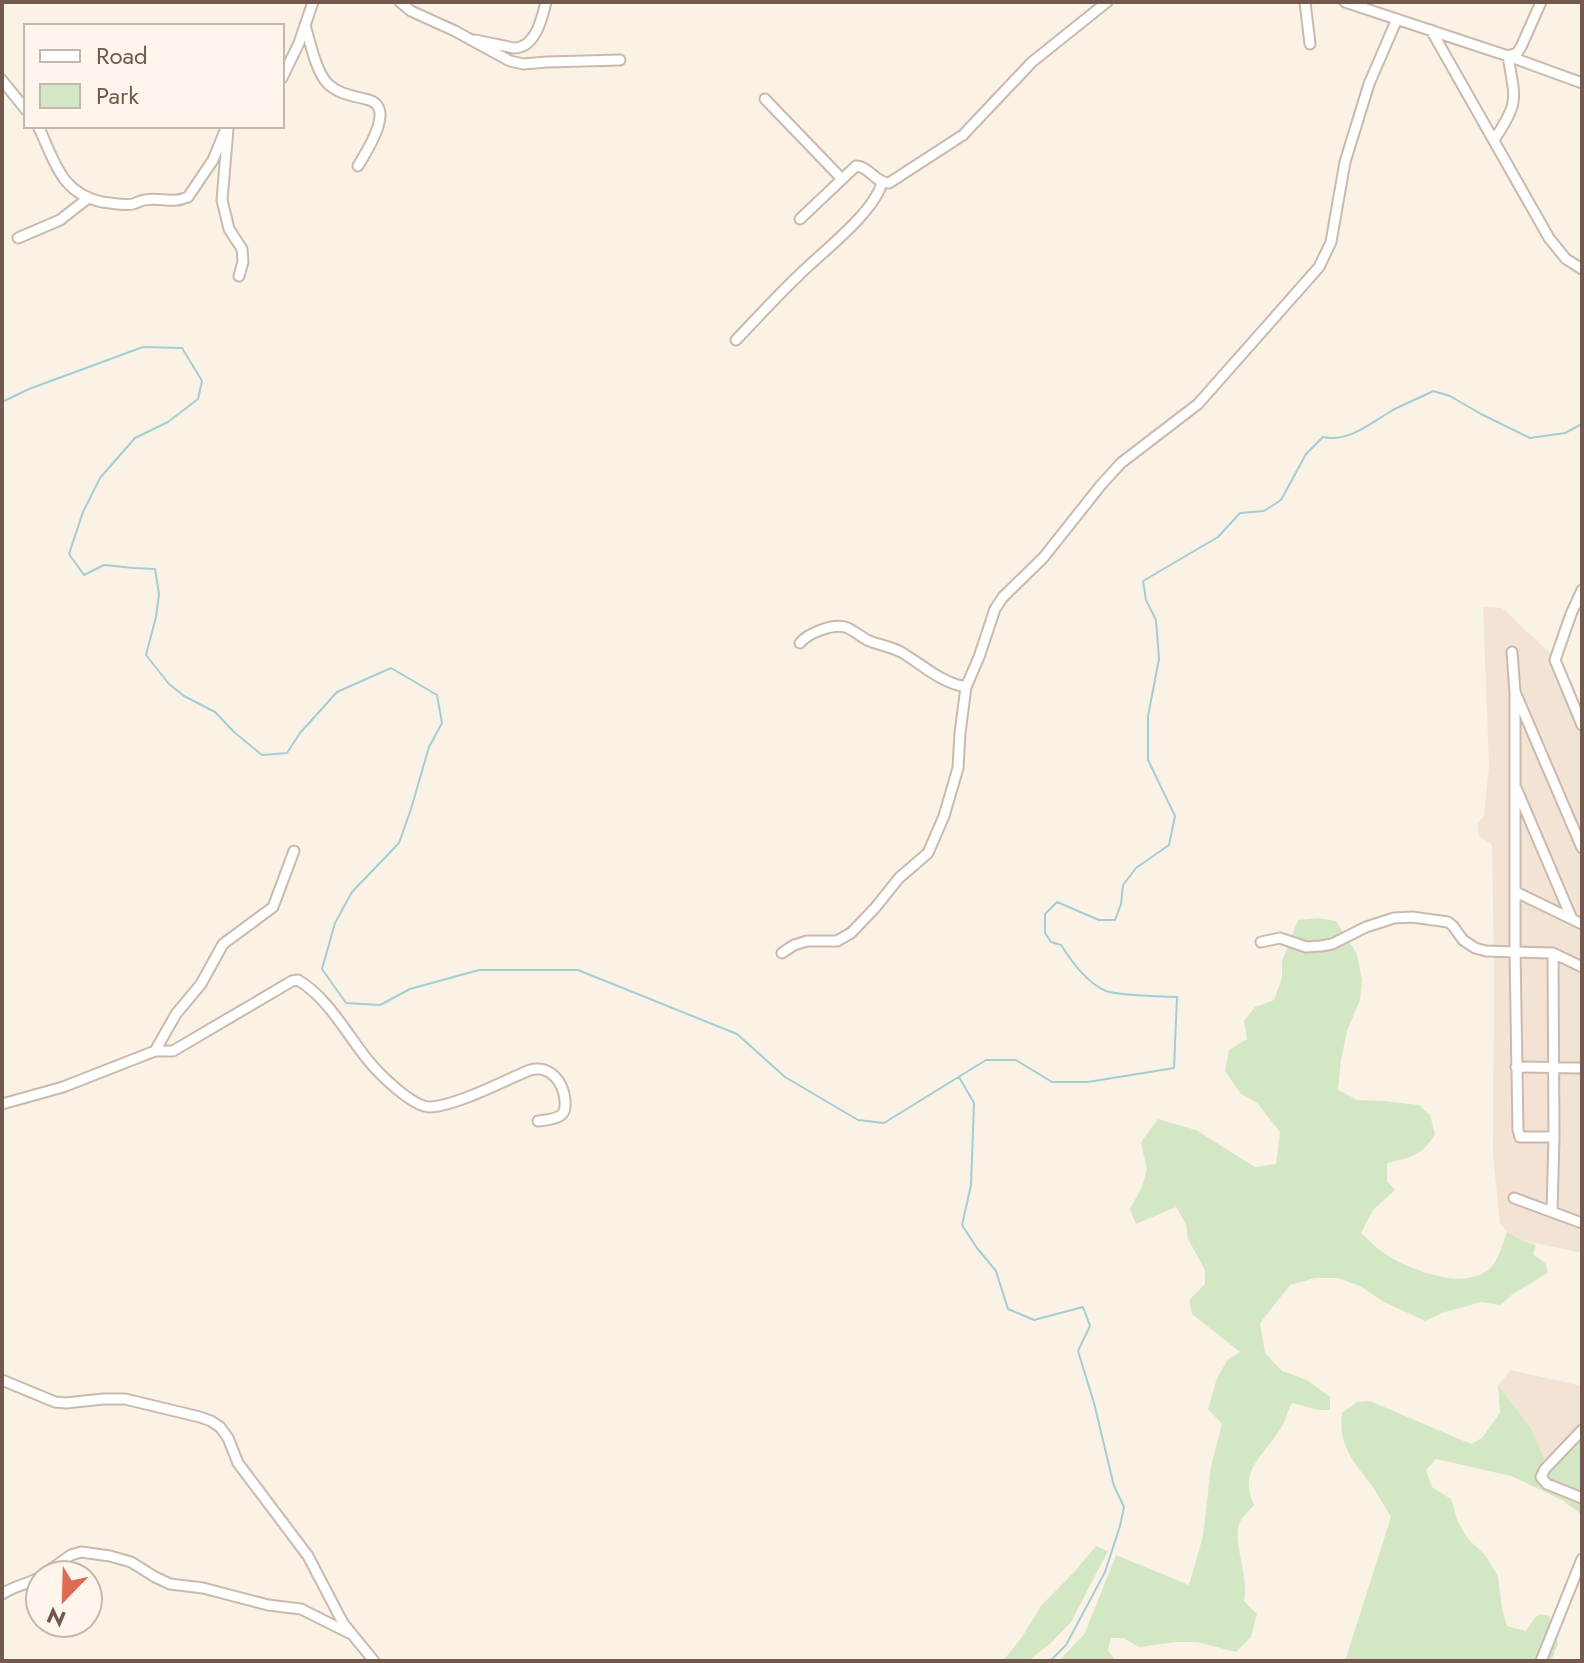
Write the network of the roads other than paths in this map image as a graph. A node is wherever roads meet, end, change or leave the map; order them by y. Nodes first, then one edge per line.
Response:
1 (313, 2) edge
2 (400, 2) edge
3 (546, 2) edge
4 (1107, 2) edge
5 (1305, 2) edge
6 (1345, 2) edge
7 (1541, 2) edge
8 (1397, 19) junction
9 (305, 25) junction
10 (1431, 30) junction
11 (471, 40) junction
12 (1310, 44) dead end
13 (1508, 56) junction
14 (620, 60) dead end
15 (284, 74) edge
16 (2, 80) edge
17 (1582, 83) edge
18 (765, 99) dead end
19 (24, 108) edge
20 (39, 128) edge
21 (227, 128) edge
22 (228, 128) edge
23 (1494, 140) junction
24 (358, 166) dead end
25 (842, 179) junction
26 (882, 183) junction
27 (87, 199) junction
28 (800, 219) dead end
29 (18, 238) dead end
30 (1582, 269) edge
31 (239, 276) dead end
32 (736, 340) dead end
33 (1582, 590) edge
34 (800, 643) dead end
35 (1512, 652) dead end
36 (966, 687) junction
37 (1515, 692) junction
38 (1582, 725) edge
39 (1515, 783) junction
40 (1582, 848) edge
41 (294, 851) dead end
42 (1516, 892) junction
43 (1577, 921) edge
44 (1261, 942) dead end
45 (1515, 952) junction
46 (782, 953) dead end
47 (1553, 953) junction
48 (1582, 967) edge
49 (155, 1051) junction
50 (1516, 1067) junction
51 (1554, 1067) junction
52 (1582, 1068) edge
53 (2, 1104) edge
54 (538, 1121) dead end
55 (1554, 1137) junction
56 (1514, 1198) dead end
57 (1552, 1212) junction
58 (1582, 1223) edge
59 (2, 1380) edge
60 (1582, 1430) edge
61 (1582, 1498) edge
62 (65, 1559) edge
63 (1582, 1559) edge
64 (24, 1585) edge
65 (2, 1594) edge
66 (352, 1635) junction
67 (374, 1661) edge
68 (1541, 1661) edge

1 - 9 street
2 - 11 street
3 - 11 street
4 - 26 street
5 - 12 street
6 - 8 street
7 - 13 street
8 - 10 street
8 - 36 street
9 - 15 street
9 - 24 street
10 - 13 street
10 - 23 street
11 - 14 street
13 - 17 street
13 - 23 street
16 - 19 street
18 - 25 street
20 - 27 street
21 - 27 street
22 - 31 street
23 - 30 street
25 - 26 street
25 - 28 street
26 - 32 street
27 - 29 street
33 - 38 street
34 - 36 street
35 - 37 street
36 - 46 street
37 - 39 street
37 - 40 street
39 - 42 street
39 - 43 street
41 - 49 street
42 - 43 street
42 - 45 street
44 - 45 street
45 - 47 street
45 - 50 street
47 - 48 street
47 - 51 street
49 - 53 street
49 - 54 street
50 - 51 street
50 - 55 street
51 - 52 street
51 - 55 street
55 - 57 street
56 - 57 street
57 - 58 street
59 - 66 street
60 - 61 street
62 - 66 street
63 - 68 street
64 - 65 street
66 - 67 street

